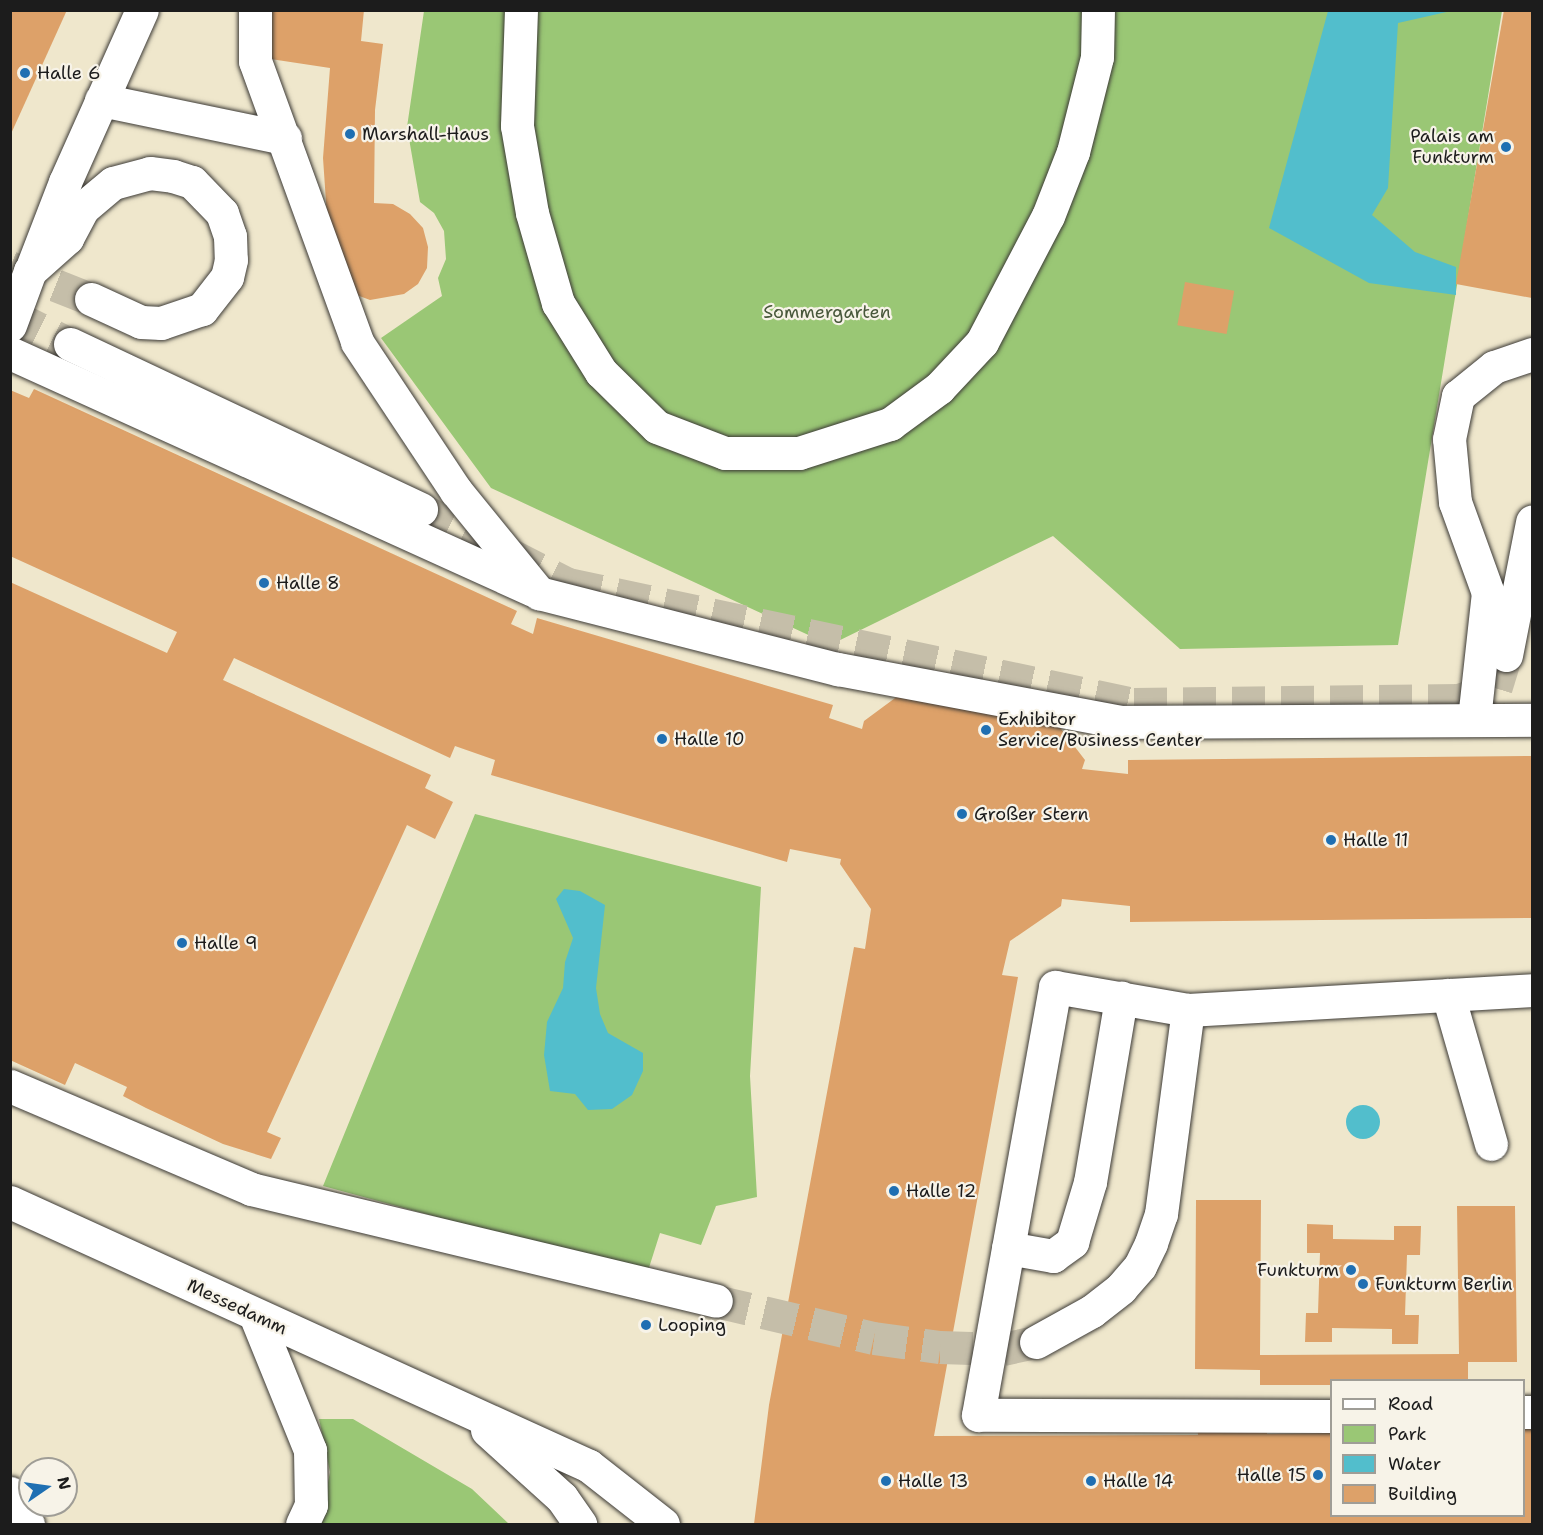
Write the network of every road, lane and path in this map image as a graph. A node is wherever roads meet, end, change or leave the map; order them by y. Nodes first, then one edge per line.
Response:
1 (142, 10) edge
2 (255, 10) edge
3 (521, 10) edge
4 (1098, 10) edge
5 (101, 100) junction
6 (285, 138) junction
7 (20, 267) edge
8 (91, 299) tunnel mouth
9 (10, 325) edge
10 (70, 344) tunnel mouth
11 (10, 353) edge
12 (1533, 354) edge
13 (421, 509) tunnel mouth
14 (1533, 522) edge
15 (539, 593) junction
16 (1506, 655) tunnel mouth
17 (1474, 719) junction
18 (1533, 720) edge
19 (1533, 990) edge
20 (1448, 994) junction
21 (1122, 998) junction
22 (1188, 1010) junction
23 (10, 1086) edge
24 (1491, 1144) dead end
25 (10, 1202) edge
26 (1008, 1248) junction
27 (716, 1301) tunnel mouth
28 (256, 1317) junction
29 (1036, 1342) tunnel mouth
30 (465, 1410) junction
31 (1330, 1416) edge
32 (10, 1493) edge
33 (28, 1524) edge
34 (302, 1524) edge
35 (580, 1524) edge
36 (663, 1524) edge

1 - 5 main road
2 - 6 main road
3 - 4 main road
5 - 6 main road
5 - 7 main road
6 - 15 main road
7 - 8 main road
7 - 9 main road
10 - 13 main road
11 - 15 main road
12 - 17 main road
14 - 16 main road
15 - 17 main road
17 - 18 main road
19 - 20 main road
20 - 22 main road
20 - 24 main road
21 - 22 main road
21 - 26 main road
21 - 26 main road
22 - 29 main road
23 - 27 main road
25 - 28 main road, Messedamm
26 - 31 main road
28 - 30 main road, Messedamm
28 - 34 main road
30 - 35 main road, Messedamm
30 - 36 main road, Messedamm
32 - 33 main road

